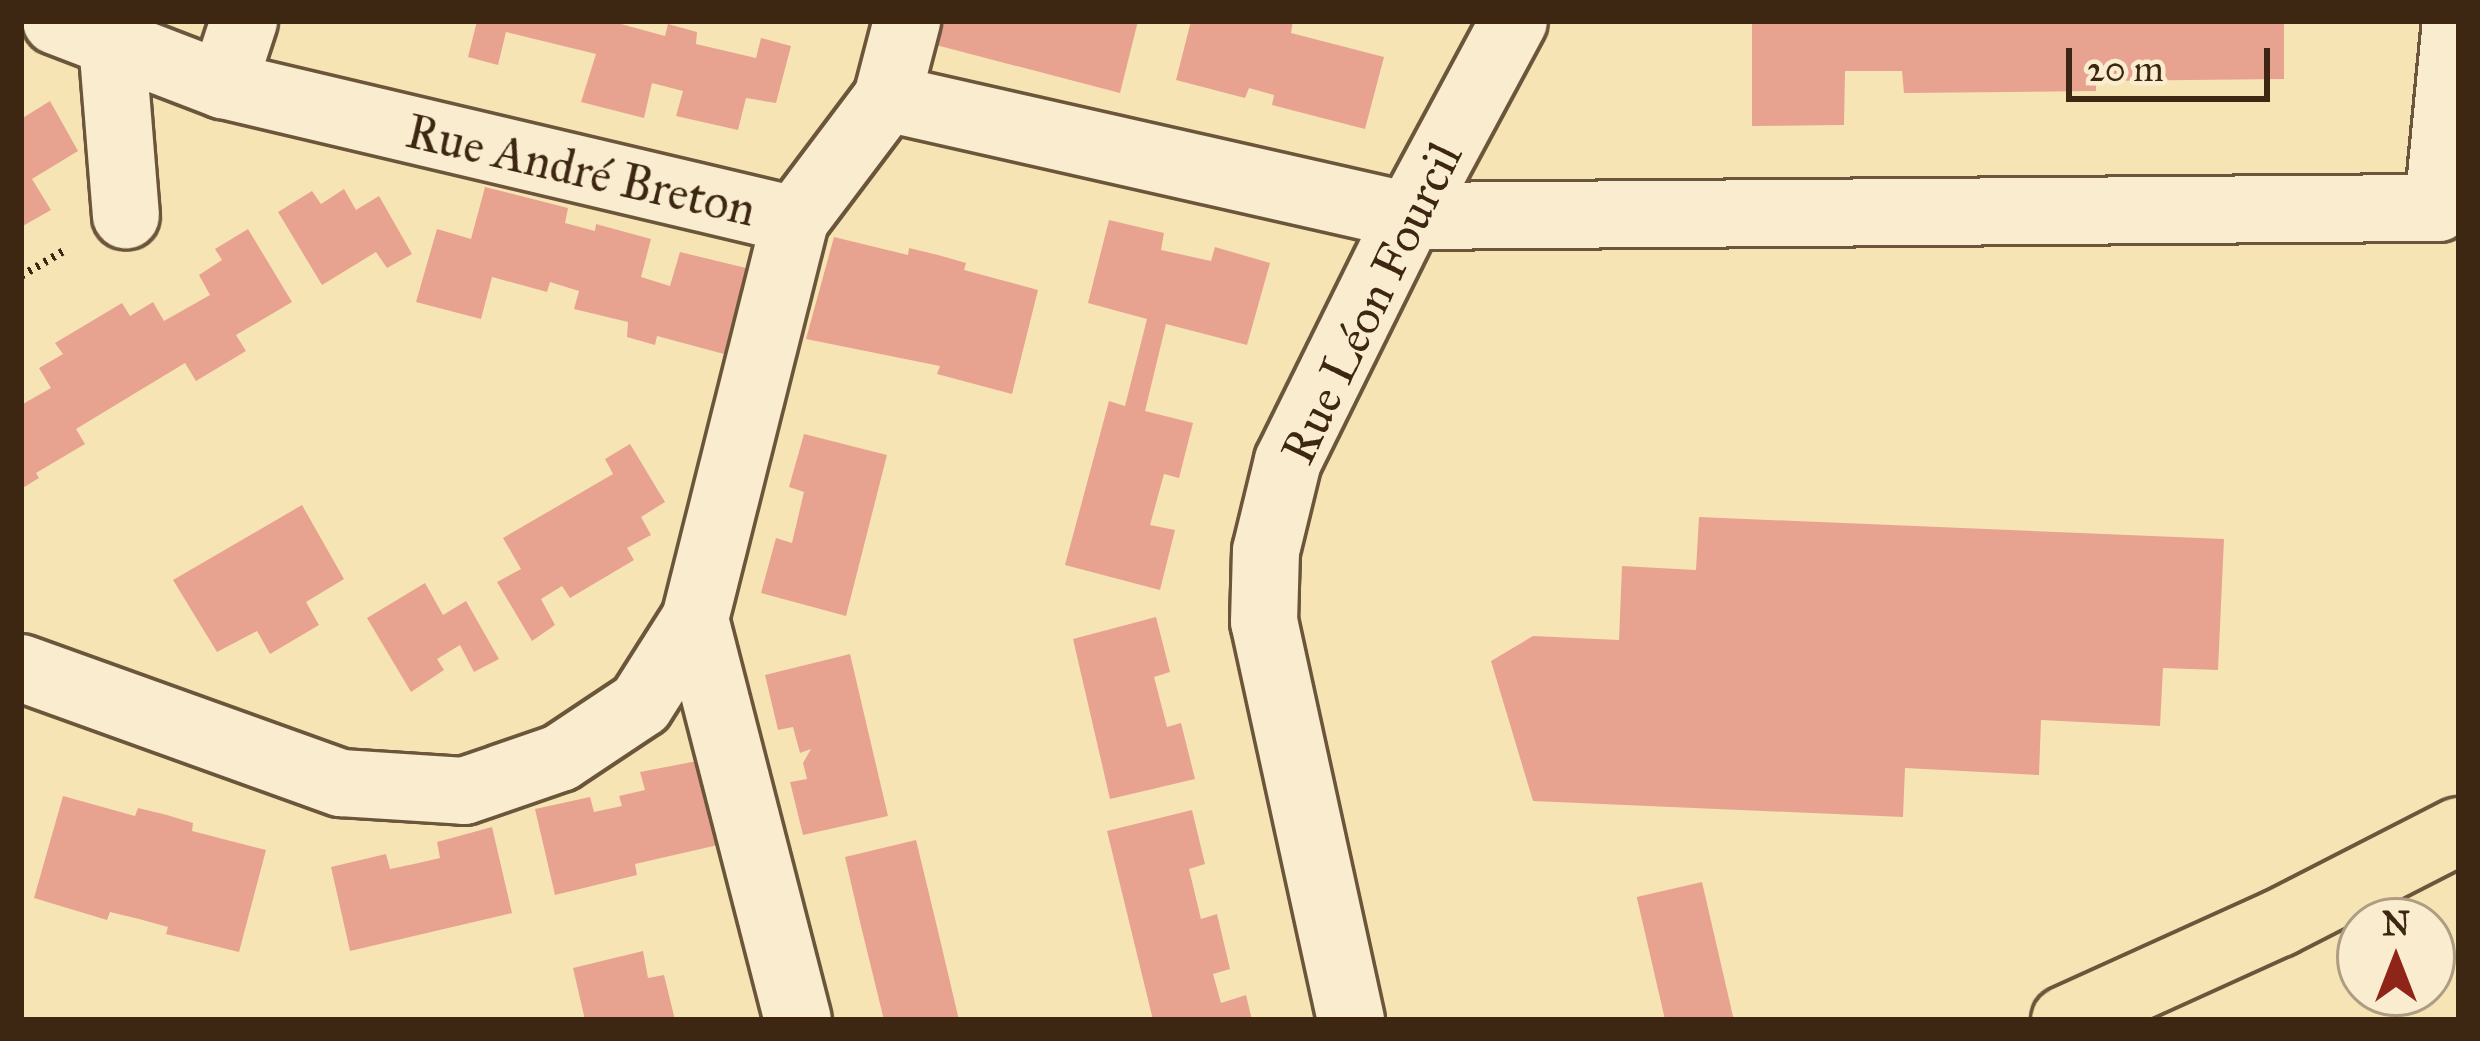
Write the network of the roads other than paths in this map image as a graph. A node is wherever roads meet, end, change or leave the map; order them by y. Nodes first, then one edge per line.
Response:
1 (244, 21) edge
2 (907, 21) edge
3 (1514, 21) edge
4 (2456, 21) edge
5 (84, 32) edge
6 (223, 85) junction
7 (887, 98) junction
8 (126, 215) dead end
9 (1409, 216) junction
10 (795, 220) junction
11 (695, 620) junction
12 (21, 668) edge
13 (2459, 831) edge
14 (798, 1020) edge
15 (1351, 1020) edge
16 (2065, 1020) edge

1 - 6 street
2 - 7 street
3 - 9 street, Rue Léon Fourcil
4 - 9 street
5 - 6 street, Rue André Breton
5 - 8 street
6 - 10 street, Rue André Breton
7 - 9 street
7 - 10 street, Rue André Breton
9 - 15 street, Rue Léon Fourcil
10 - 11 street
11 - 12 street
11 - 14 street
13 - 16 main road

